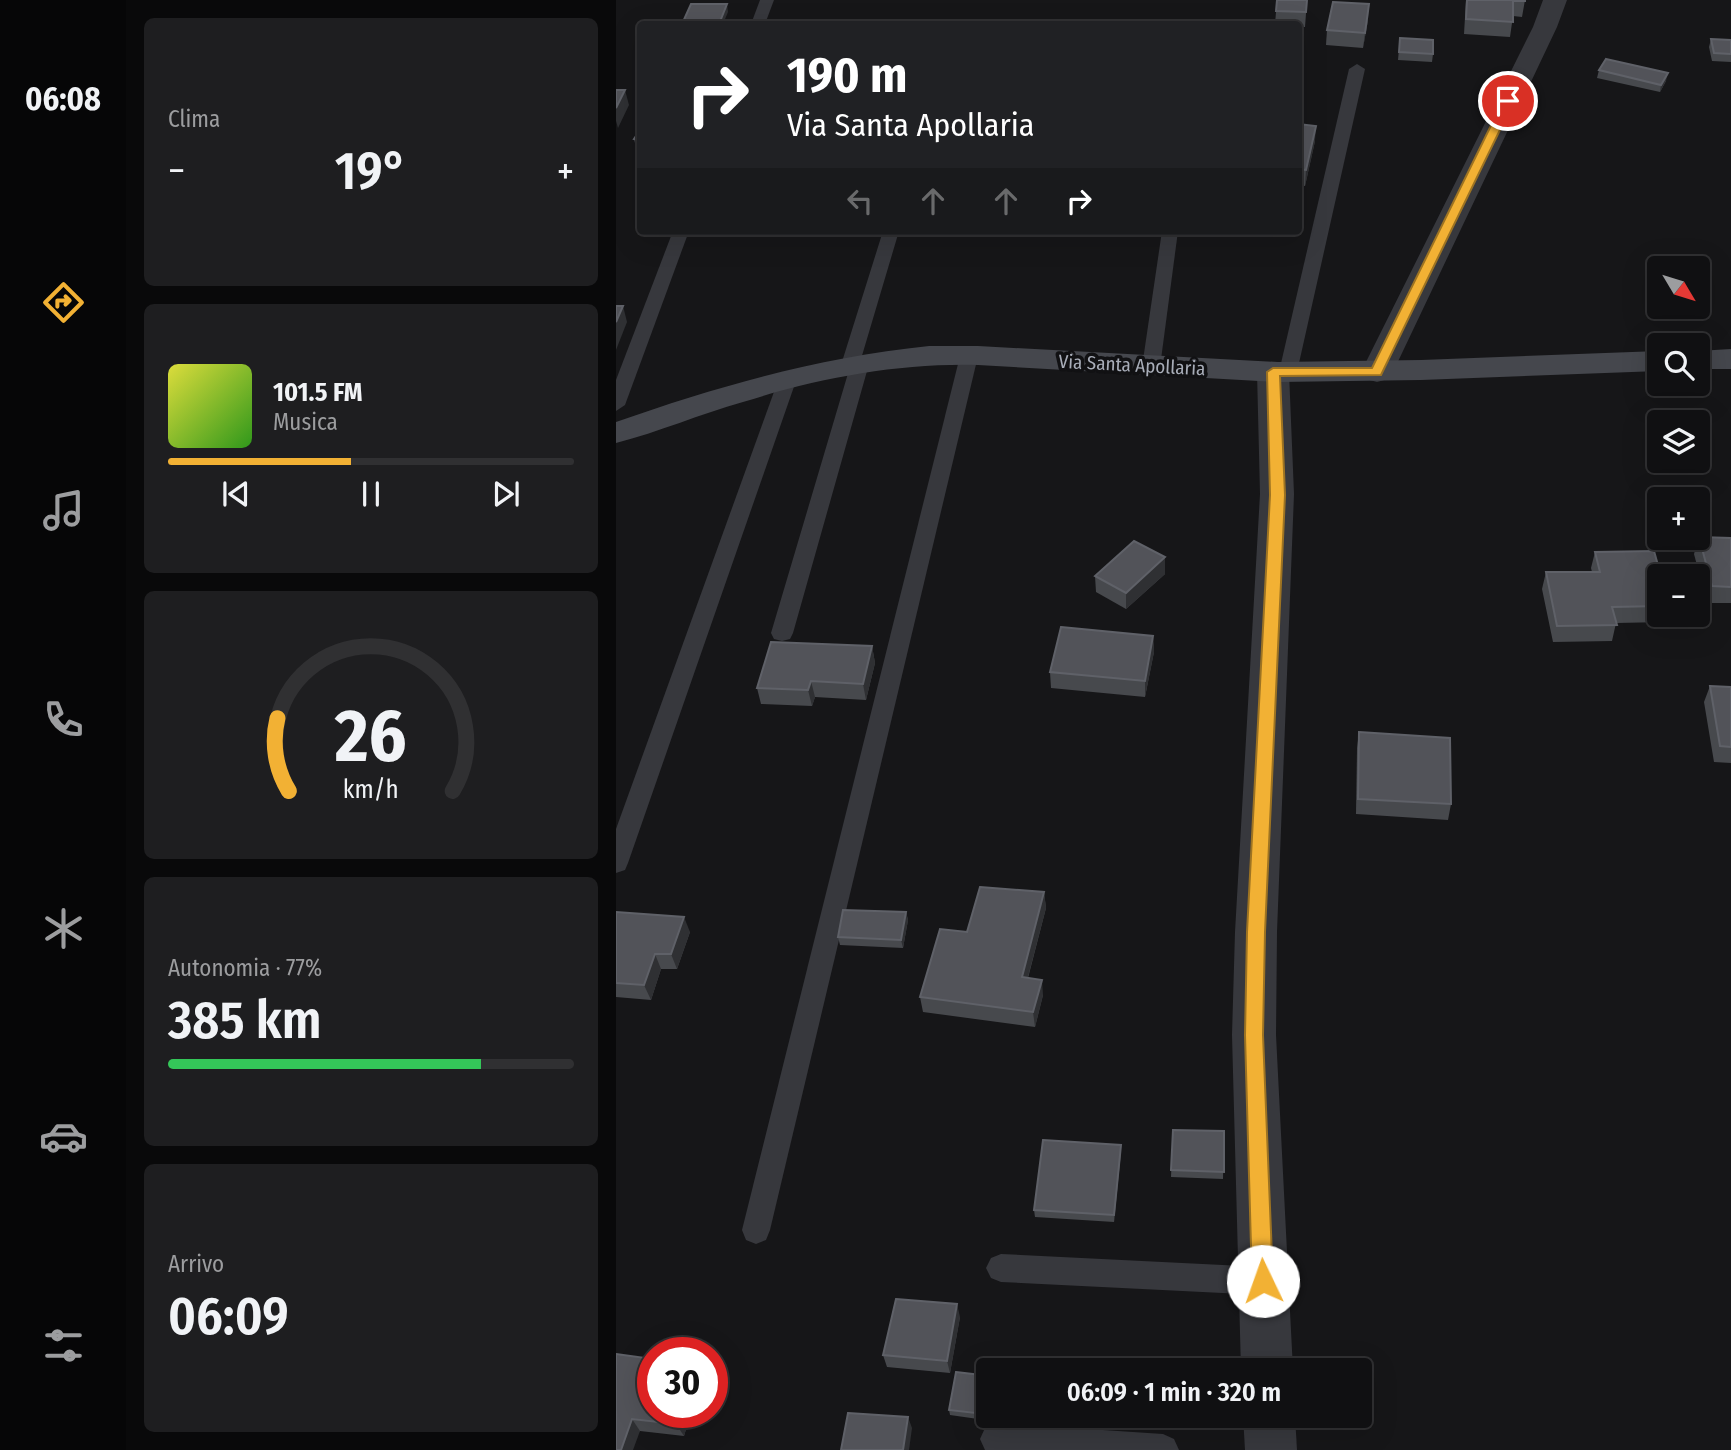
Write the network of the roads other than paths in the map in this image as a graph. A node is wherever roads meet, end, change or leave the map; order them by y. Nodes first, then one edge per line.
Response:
1 (767, 0) edge
2 (1555, 0) edge
3 (759, 21) edge
4 (1357, 69) dead end
5 (680, 235) edge
6 (890, 235) edge
7 (1169, 235) edge
8 (968, 356) junction
9 (1731, 359) edge
10 (1710, 360) edge
11 (1647, 361) edge
12 (855, 364) junction
13 (1151, 367) junction
14 (1281, 372) junction
15 (1377, 372) junction
16 (788, 378) junction
17 (616, 405) edge
18 (616, 433) edge
19 (782, 633) dead end
20 (616, 863) edge
21 (756, 1230) dead end
22 (1001, 1268) dead end
23 (1263, 1281) junction
24 (1266, 1358) edge
25 (1270, 1428) edge
26 (996, 1439) dead end
27 (1163, 1450) edge
28 (1271, 1450) edge

1 - 3 lane
2 - 15 street
4 - 14 lane
5 - 17 lane
6 - 12 lane
7 - 13 lane
8 - 12 street, Via Santa Apollaria
8 - 13 street, Via Santa Apollaria
8 - 21 lane
9 - 10 street
11 - 15 street, Via Santa Apollaria
12 - 16 street, Via Santa Apollaria
12 - 19 lane
13 - 14 street, Via Santa Apollaria
14 - 15 street, Via Santa Apollaria
14 - 23 street
16 - 18 street, Via Santa Apollaria
16 - 20 lane
22 - 23 lane
23 - 24 street
25 - 28 street
26 - 27 lane

